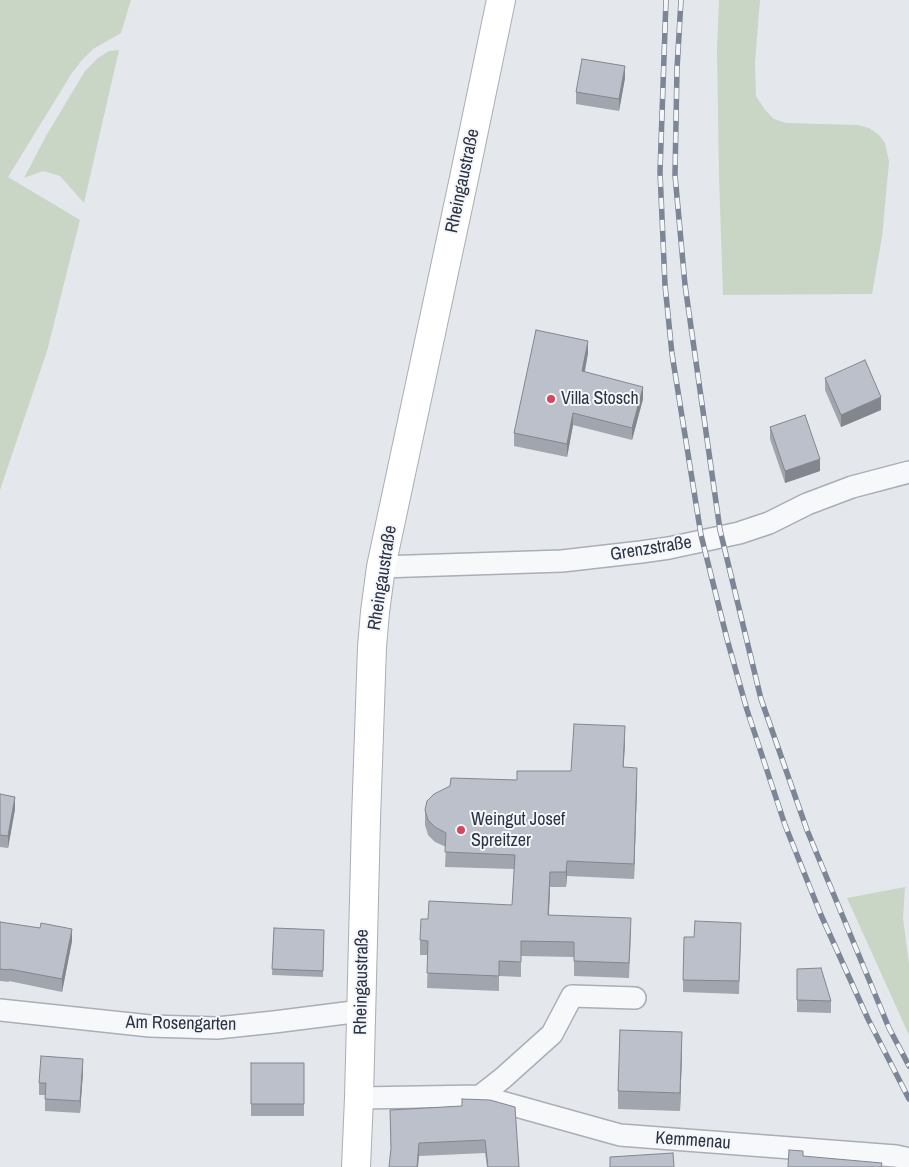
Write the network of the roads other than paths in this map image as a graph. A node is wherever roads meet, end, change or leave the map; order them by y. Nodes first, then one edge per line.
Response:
1 (500, 0) edge
2 (909, 472) edge
3 (381, 567) junction
4 (635, 998) dead end
5 (0, 1010) edge
6 (361, 1011) junction
7 (480, 1096) junction
8 (359, 1098) junction
9 (909, 1161) edge
10 (356, 1167) edge

1 - 3 main road, Rheingaustraße
2 - 3 street, Grenzstraße
3 - 6 main road, Rheingaustraße
4 - 7 street
5 - 6 street, Am Rosengarten
6 - 8 main road, Rheingaustraße
7 - 8 street, Kemmenau
7 - 9 street, Kemmenau
8 - 10 main road, Rheingaustraße

